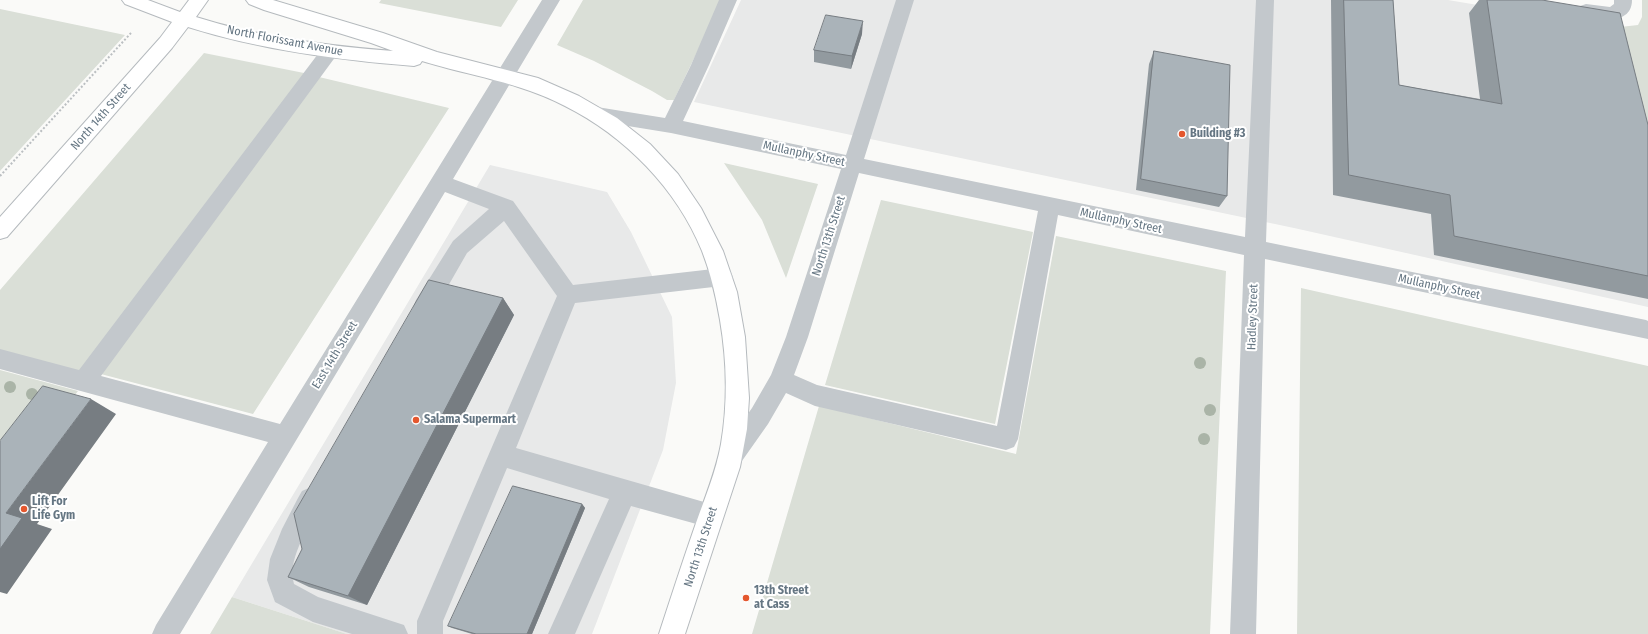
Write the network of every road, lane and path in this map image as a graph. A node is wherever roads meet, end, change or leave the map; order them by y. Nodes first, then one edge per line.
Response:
1 (131, 0) edge
2 (199, 0) edge
3 (255, 0) edge
4 (551, 0) edge
5 (728, 0) edge
6 (905, 0) edge
7 (1265, 0) edge
8 (1623, 0) edge
9 (1570, 8) edge
10 (184, 21) junction
11 (131, 33) dead end
12 (330, 51) junction
13 (443, 61) junction
14 (505, 75) junction
15 (597, 114) junction
16 (671, 126) junction
17 (853, 164) junction
18 (0, 176) edge
19 (440, 182) junction
20 (1049, 206) junction
21 (506, 207) junction
22 (0, 231) edge
23 (1255, 249) junction
24 (722, 277) junction
25 (568, 294) junction
26 (414, 323) edge
27 (1646, 330) dead end
28 (0, 359) edge
29 (781, 380) junction
30 (83, 382) junction
31 (285, 436) junction
32 (501, 455) junction
33 (729, 460) junction
34 (323, 479) edge
35 (625, 492) junction
36 (712, 516) junction
37 (165, 634) edge
38 (395, 634) edge
39 (430, 634) edge
40 (561, 634) edge
41 (672, 634) edge
42 (1243, 634) edge

1 - 10 main road, North Florissant Avenue
2 - 10 main road, North 14th Street
3 - 13 main road, North Florissant Avenue
4 - 14 street
5 - 16 street
6 - 17 street, North 13th Street
7 - 23 street, Hadley Street
8 - 9 street
10 - 12 main road, North Florissant Avenue
10 - 22 main road, North 14th Street
11 - 18 path
12 - 13 main road, North Florissant Avenue
12 - 30 street
13 - 14 main road, North Florissant Avenue
14 - 15 main road, North Florissant Avenue
14 - 19 street, East 14th Street
15 - 16 street, Mullanphy Street
15 - 24 main road, North 13th Street
16 - 17 street, Mullanphy Street
17 - 20 street, Mullanphy Street
17 - 29 street, North 13th Street
19 - 21 street
19 - 31 street, East 14th Street
20 - 23 street, Mullanphy Street
20 - 29 street
21 - 25 street
21 - 26 street
23 - 27 street, Mullanphy Street
23 - 42 street, Hadley Street
24 - 25 street
24 - 33 main road, North 13th Street
25 - 32 street
28 - 30 street
29 - 33 street, North 13th Street
30 - 31 street
31 - 37 street, East 14th Street
32 - 35 street
32 - 39 street
33 - 36 main road, North 13th Street
34 - 38 street
35 - 36 street
35 - 40 street
36 - 41 main road, North 13th Street

